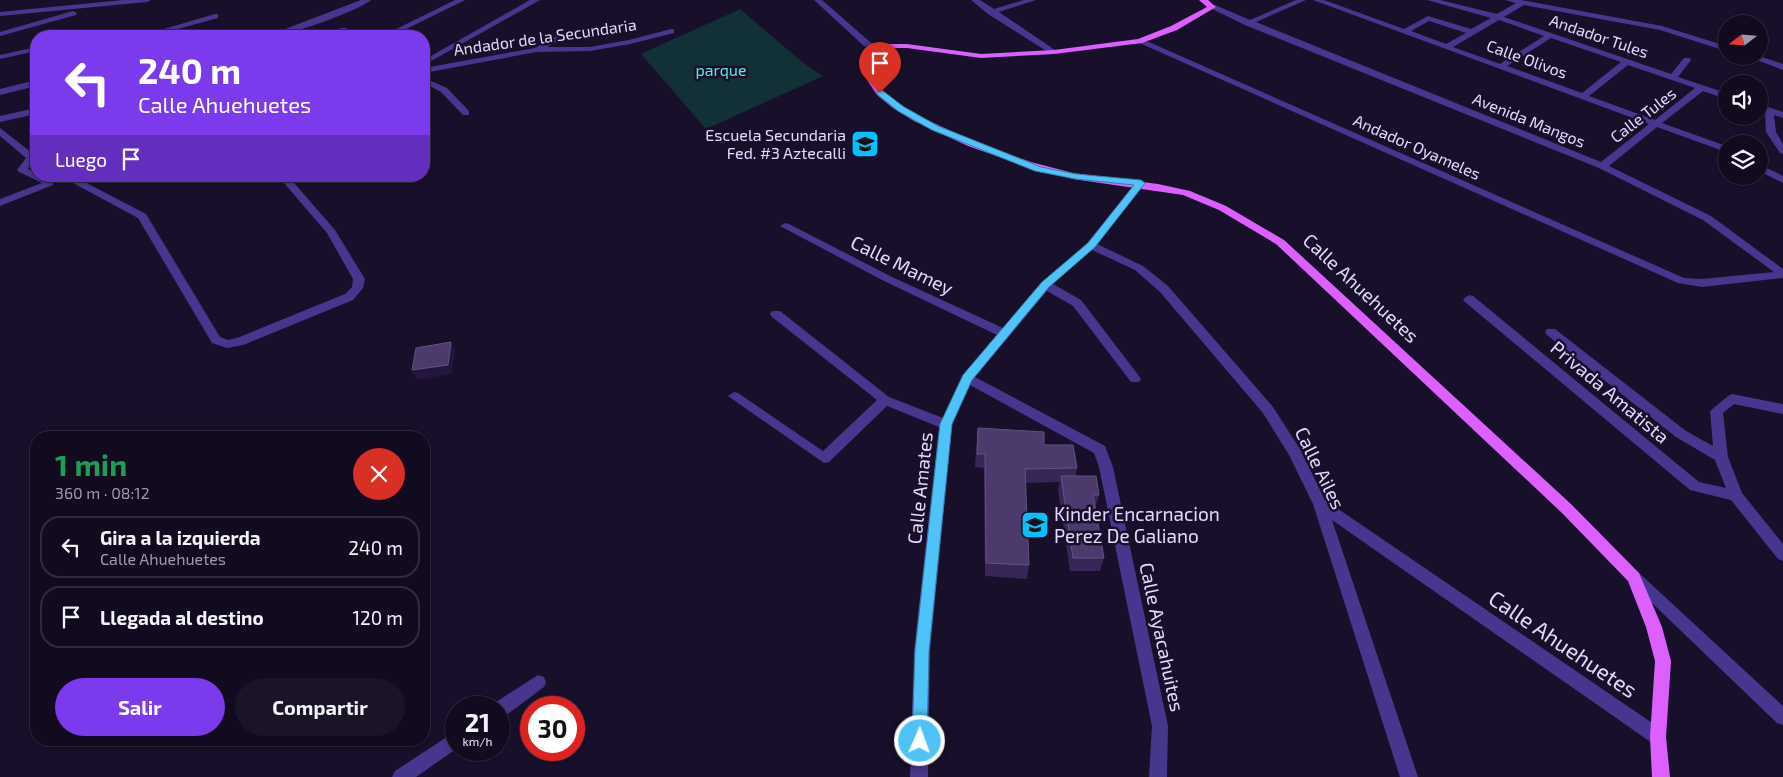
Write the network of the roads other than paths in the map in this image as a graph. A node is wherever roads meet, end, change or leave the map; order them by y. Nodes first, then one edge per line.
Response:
1 (147, 0) edge
2 (367, 0) edge
3 (461, 0) edge
4 (536, 0) edge
5 (818, 0) edge
6 (975, 0) edge
7 (1032, 0) edge
8 (1203, 0) edge
9 (1302, 0) edge
10 (1317, 0) edge
11 (1431, 0) edge
12 (1510, 0) edge
13 (112, 2) junction
14 (1522, 3) junction
15 (1212, 7) junction
16 (991, 12) junction
17 (0, 14) edge
18 (215, 16) dead end
19 (1498, 17) junction
20 (1248, 23) junction
21 (165, 30) edge
22 (288, 30) edge
23 (398, 30) edge
24 (671, 31) dead end
25 (1406, 31) junction
26 (1471, 32) junction
27 (566, 33) dead end
28 (0, 34) edge
29 (1551, 35) junction
30 (1139, 41) junction
31 (873, 46) junction
32 (1447, 46) junction
33 (1718, 46) edge
34 (536, 50) junction
35 (30, 51) edge
36 (1054, 52) junction
37 (0, 57) edge
38 (1687, 60) dead end
39 (430, 61) edge
40 (1628, 62) junction
41 (1768, 62) edge
42 (1502, 66) junction
43 (1783, 67) edge
44 (430, 70) edge
45 (1673, 78) junction
46 (430, 83) edge
47 (30, 84) edge
48 (1702, 88) junction
49 (0, 92) edge
50 (1718, 93) edge
51 (1584, 96) junction
52 (1768, 110) joint
53 (30, 112) edge
54 (466, 113) dead end
55 (1783, 115) edge
56 (0, 119) edge
57 (1657, 122) junction
58 (2, 135) edge
59 (1718, 146) edge
60 (1783, 151) edge
61 (30, 157) edge
62 (30, 163) edge
63 (1602, 166) junction
64 (1768, 172) edge
65 (30, 174) edge
66 (1783, 180) edge
67 (48, 182) edge
68 (76, 182) edge
69 (288, 182) edge
70 (1141, 183) junction
71 (0, 203) edge
72 (785, 226) dead end
73 (1091, 245) junction
74 (1783, 274) edge
75 (1046, 285) junction
76 (1469, 299) dead end
77 (776, 314) dead end
78 (1551, 332) dead end
79 (1004, 333) junction
80 (967, 378) junction
81 (1135, 379) dead end
82 (734, 396) dead end
83 (885, 400) junction
84 (1768, 406) junction
85 (1783, 409) edge
86 (1783, 416) edge
87 (946, 424) junction
88 (1721, 456) junction
89 (1736, 496) junction
90 (1320, 504) junction
91 (1783, 555) edge
92 (1634, 577) junction
93 (538, 682) dead end
94 (510, 702) edge
95 (1783, 717) edge
96 (1658, 737) junction
97 (445, 747) edge
98 (401, 777) edge
99 (919, 777) edge
100 (1158, 777) edge
101 (1409, 777) edge
102 (1661, 777) edge

1 - 13 street
2 - 22 street
3 - 23 street
4 - 39 street
5 - 31 street
6 - 16 street
7 - 16 street
8 - 15 main road
9 - 20 street
10 - 25 street, Calle Olivos
11 - 19 street, Andador Tules
12 - 14 street
13 - 17 street
13 - 28 street
14 - 19 street
14 - 33 street
15 - 20 street, Avenida Mangos
15 - 30 main road
16 - 36 street
18 - 21 street
19 - 26 street
19 - 29 street, Andador Tules
20 - 63 street, Avenida Mangos
24 - 34 street, Andador de la Secundaria
25 - 26 street
25 - 32 street, Calle Olivos
26 - 32 street
27 - 34 street
29 - 40 street, Andador Tules
29 - 42 street
30 - 36 main road
30 - 74 street, Andador Oyameles
31 - 36 main road
31 - 70 main road, Calle Ahuehuetes
32 - 42 street, Calle Olivos
34 - 44 street, Andador de la Secundaria
35 - 37 street
38 - 45 street, Calle Tules
40 - 45 street, Andador Tules
40 - 51 street
41 - 43 street
42 - 51 street, Calle Olivos
45 - 48 street, Andador Tules
46 - 54 street
47 - 49 street
48 - 50 street, Andador Tules
48 - 57 street, Calle Tules
51 - 57 street, Calle Olivos
52 - 55 street
52 - 60 street
53 - 56 street
57 - 59 street, Calle Olivos
57 - 63 street, Calle Tules
58 - 61 street
62 - 65 street
63 - 74 street, Avenida Mangos
64 - 66 street
67 - 71 street
68 - 69 street
70 - 73 street, Calle Amates
70 - 92 main road, Calle Ahuehuetes
72 - 79 street, Calle Mamey
73 - 75 street, Calle Amates
73 - 90 street, Calle Ailes
75 - 79 street, Calle Amates
75 - 81 street
76 - 89 street, Privada Amatista
77 - 83 street
78 - 88 street
79 - 80 street, Calle Amates
80 - 87 street, Calle Amates
80 - 100 street, Calle Ayacahuites
82 - 83 street
83 - 87 street
84 - 85 street
84 - 86 street
84 - 88 street
87 - 99 street, Calle Amates
88 - 89 street
89 - 91 street
90 - 96 street, Calle Ahuehuetes
90 - 101 street, Calle Ailes
92 - 95 street
92 - 96 main road, Calle Ahuehuetes
93 - 94 street
96 - 102 main road, Calle Ahuehuetes
97 - 98 street

